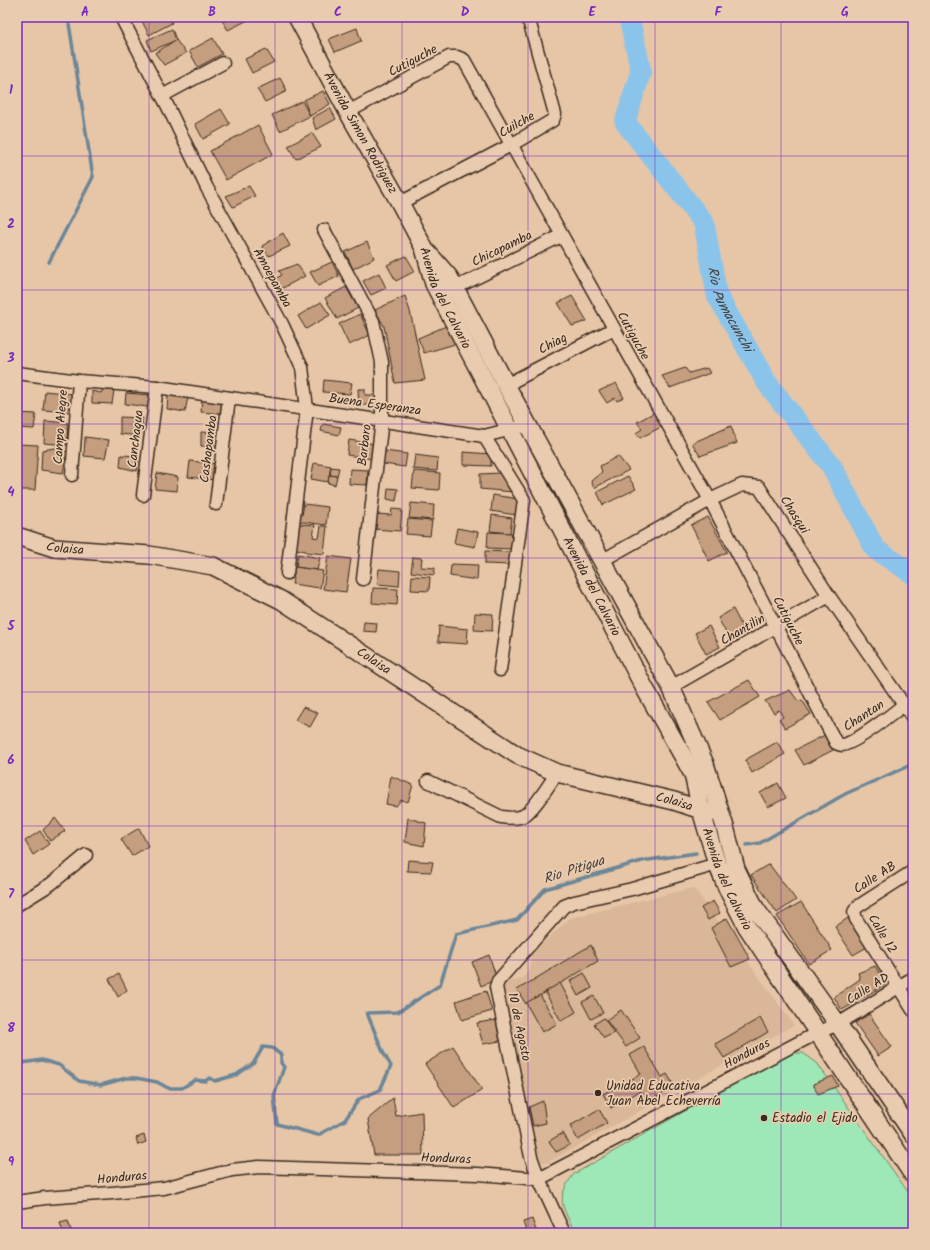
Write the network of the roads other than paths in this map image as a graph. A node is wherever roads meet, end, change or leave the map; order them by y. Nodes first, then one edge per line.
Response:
1 (297, 17) edge
2 (528, 17) edge
3 (122, 19) dead end
4 (223, 63) dead end
5 (162, 96) junction
6 (348, 112) junction
7 (511, 145) junction
8 (400, 203) junction
9 (324, 230) dead end
10 (561, 236) junction
11 (424, 248) junction
12 (455, 288) junction
13 (613, 329) junction
14 (17, 373) edge
15 (79, 381) junction
16 (506, 385) junction
17 (157, 387) junction
18 (229, 398) junction
19 (307, 409) junction
20 (382, 420) junction
21 (528, 425) junction
22 (510, 430) junction
23 (484, 436) junction
24 (72, 476) dead end
25 (143, 495) dead end
26 (710, 500) junction
27 (216, 504) dead end
28 (17, 536) edge
29 (602, 560) junction
30 (287, 573) dead end
31 (363, 579) dead end
32 (829, 596) junction
33 (776, 628) junction
34 (500, 670) dead end
35 (671, 687) junction
36 (904, 704) junction
37 (913, 718) edge
38 (836, 743) joint
39 (557, 774) junction
40 (428, 781) dead end
41 (701, 810) junction
42 (721, 816) junction
43 (86, 855) dead end
44 (717, 864) junction
45 (913, 871) edge
46 (17, 905) edge
47 (854, 912) joint
48 (913, 978) edge
49 (898, 987) junction
50 (913, 1010) edge
51 (838, 1024) junction
52 (818, 1033) junction
53 (913, 1134) edge
54 (913, 1175) edge
55 (539, 1179) junction
56 (17, 1202) edge
57 (564, 1233) edge

1 - 6 street, Avenida Simon Rodriguez
2 - 7 street, Cuilche
3 - 5 street, Amoepamba
4 - 5 street
5 - 19 street, Amoepamba
6 - 7 street, Cutiguche
6 - 8 street, Avenida Simon Rodriguez
7 - 8 street, Cuilche
7 - 10 street, Cutiguche
8 - 11 street, Avenida Simon Rodriguez
9 - 20 street, Barbaro
10 - 12 street, Chicapamba
10 - 13 street, Cutiguche
11 - 12 street, Avenida del Calvario
11 - 22 street, Avenida del Calvario
12 - 16 street, Avenida del Calvario
13 - 16 street, Chiag
13 - 26 street, Cutiguche
14 - 15 street, Buena Esperanza
15 - 17 street, Buena Esperanza
15 - 24 street, Campo Alegre
16 - 21 street, Avenida del Calvario
17 - 18 street, Buena Esperanza
17 - 25 street, Canchagua
18 - 19 street, Buena Esperanza
18 - 27 street, Cashapamba
19 - 20 street, Buena Esperanza
19 - 30 street, Amoepamba
20 - 23 street, Buena Esperanza
20 - 31 street, Barbaro
21 - 22 street
21 - 29 street, Avenida del Calvario
22 - 23 street
22 - 41 street, Avenida del Calvario
23 - 34 street
26 - 29 street, Chasqui
26 - 32 street, Chasqui
26 - 33 street, Cutiguche
28 - 39 street, Colaisa
29 - 35 street, Avenida del Calvario
32 - 33 street, Chantilin
32 - 36 street, Chasqui
33 - 35 street, Chantilin
33 - 38 street, Cutiguche
35 - 42 street, Avenida del Calvario
36 - 37 street, Chasqui
36 - 38 street, Chantan
39 - 40 street
39 - 41 street, Colaisa
41 - 42 street, Colaisa
41 - 44 street, Avenida del Calvario
42 - 51 street, Avenida del Calvario
43 - 46 street
44 - 52 street, Avenida del Calvario
44 - 55 street, 10 de Agosto
45 - 47 street, Calle AB
47 - 49 street, Calle 12
48 - 49 street, Calle AD
49 - 50 street, Calle 12
49 - 51 street, Calle AD
51 - 52 street, Honduras
51 - 53 street, Avenida del Calvario
52 - 54 street, Avenida del Calvario
52 - 55 street, Honduras
55 - 56 street, Honduras
55 - 57 street, 10 de Agosto

